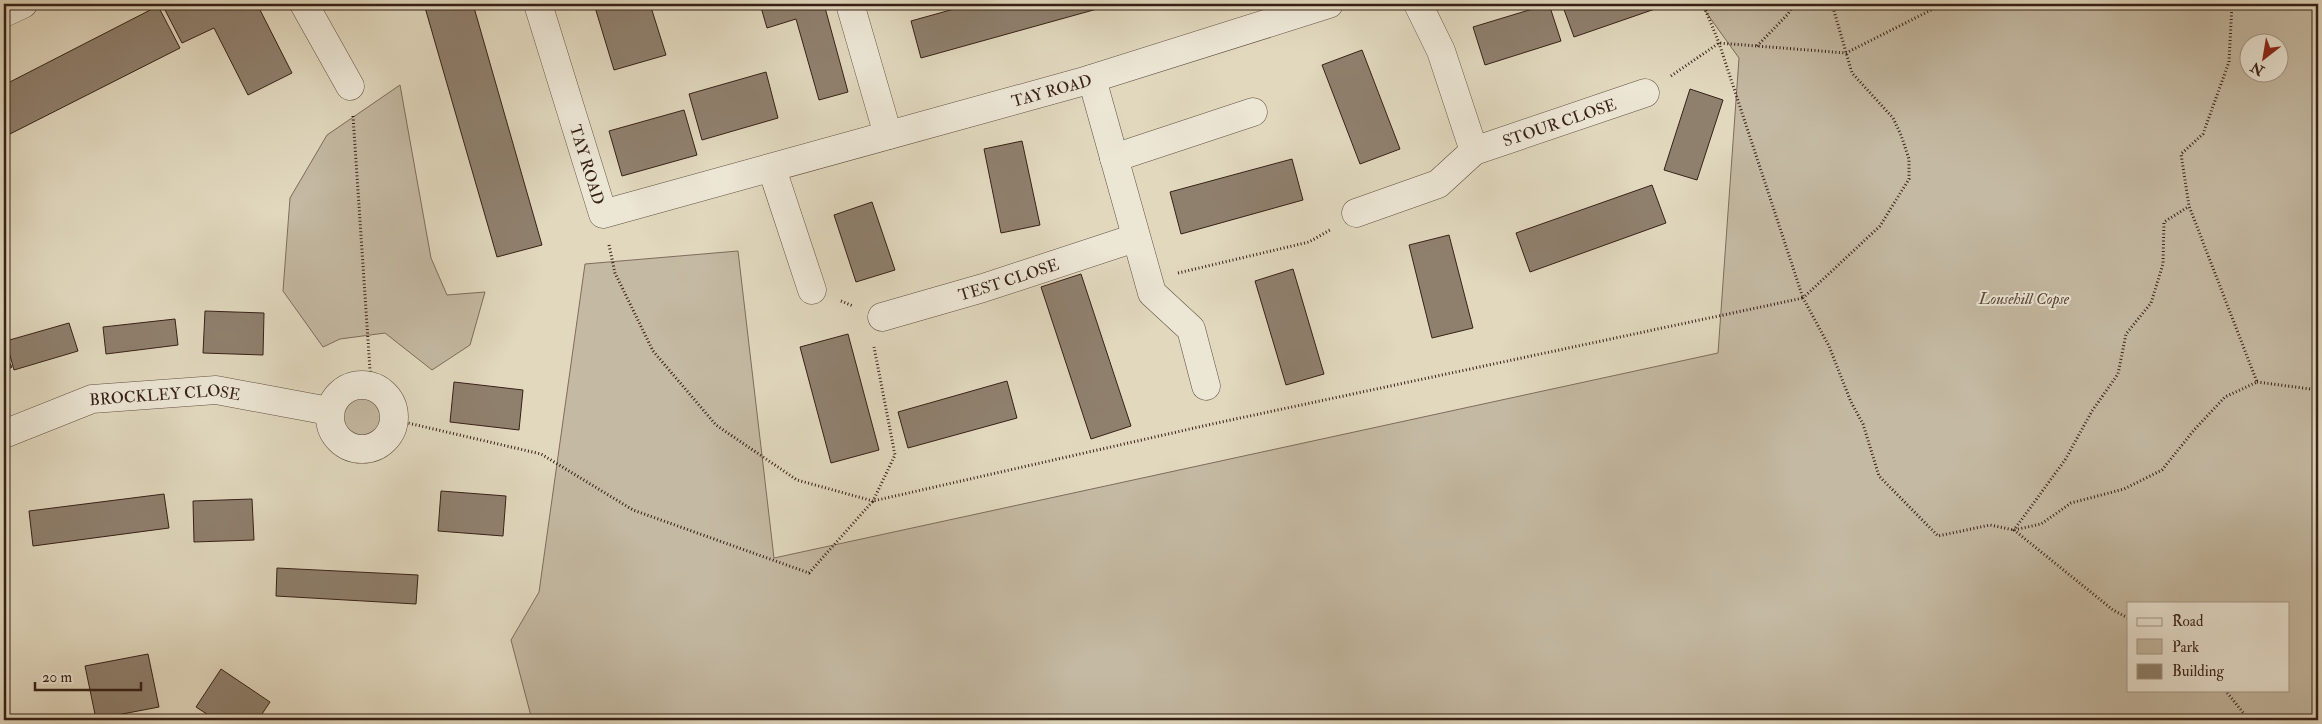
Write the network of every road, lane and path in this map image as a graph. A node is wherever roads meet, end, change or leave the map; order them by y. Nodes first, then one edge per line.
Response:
1 (23, 4) edge
2 (304, 4) edge
3 (538, 4) edge
4 (850, 4) edge
5 (1329, 4) edge
6 (1418, 4) edge
7 (1703, 4) edge
8 (1794, 4) edge
9 (1832, 4) edge
10 (1943, 4) edge
11 (2232, 4) edge
12 (4, 13) edge
13 (1719, 43) junction
14 (1756, 46) junction
15 (1846, 53) junction
16 (1092, 79) junction
17 (350, 86) joint
18 (1645, 94) joint
19 (1253, 112) dead end
20 (888, 135) junction
21 (1474, 150) junction
22 (1114, 158) junction
23 (772, 169) junction
24 (2189, 206) junction
25 (603, 214) junction
26 (1356, 214) joint
27 (1135, 238) junction
28 (1148, 280) junction
29 (812, 290) joint
30 (1803, 298) junction
31 (882, 317) junction
32 (2257, 382) junction
33 (371, 385) junction
34 (1206, 386) dead end
35 (2318, 390) edge
36 (329, 410) junction
37 (395, 420) junction
38 (4, 434) edge
39 (873, 501) junction
40 (2014, 530) junction
41 (2127, 617) edge
42 (2227, 692) edge
43 (2249, 720) edge

1 - 12 street
2 - 17 street
3 - 25 street, TAY ROAD
4 - 20 street
5 - 16 street, TAY ROAD
6 - 21 street
7 - 13 path
8 - 14 path
9 - 15 path
10 - 15 path
11 - 24 path
13 - 14 path
13 - 18 path
13 - 30 path
14 - 15 path
15 - 30 path
16 - 20 street, TAY ROAD
16 - 22 street
17 - 33 path
18 - 21 street, STOUR CLOSE
19 - 22 street
20 - 23 street, TAY ROAD
21 - 26 street, STOUR CLOSE
22 - 27 street
23 - 25 street, TAY ROAD
23 - 29 street
24 - 32 path
24 - 40 path
25 - 39 path
26 - 28 path
27 - 28 street
27 - 31 street, TEST CLOSE
28 - 34 street
29 - 31 path
30 - 39 path
30 - 40 path
31 - 39 path
32 - 35 path
32 - 40 path
33 - 36 street
33 - 37 street
36 - 37 street
36 - 38 street, BROCKLEY CLOSE
37 - 39 path
40 - 41 path
42 - 43 path

